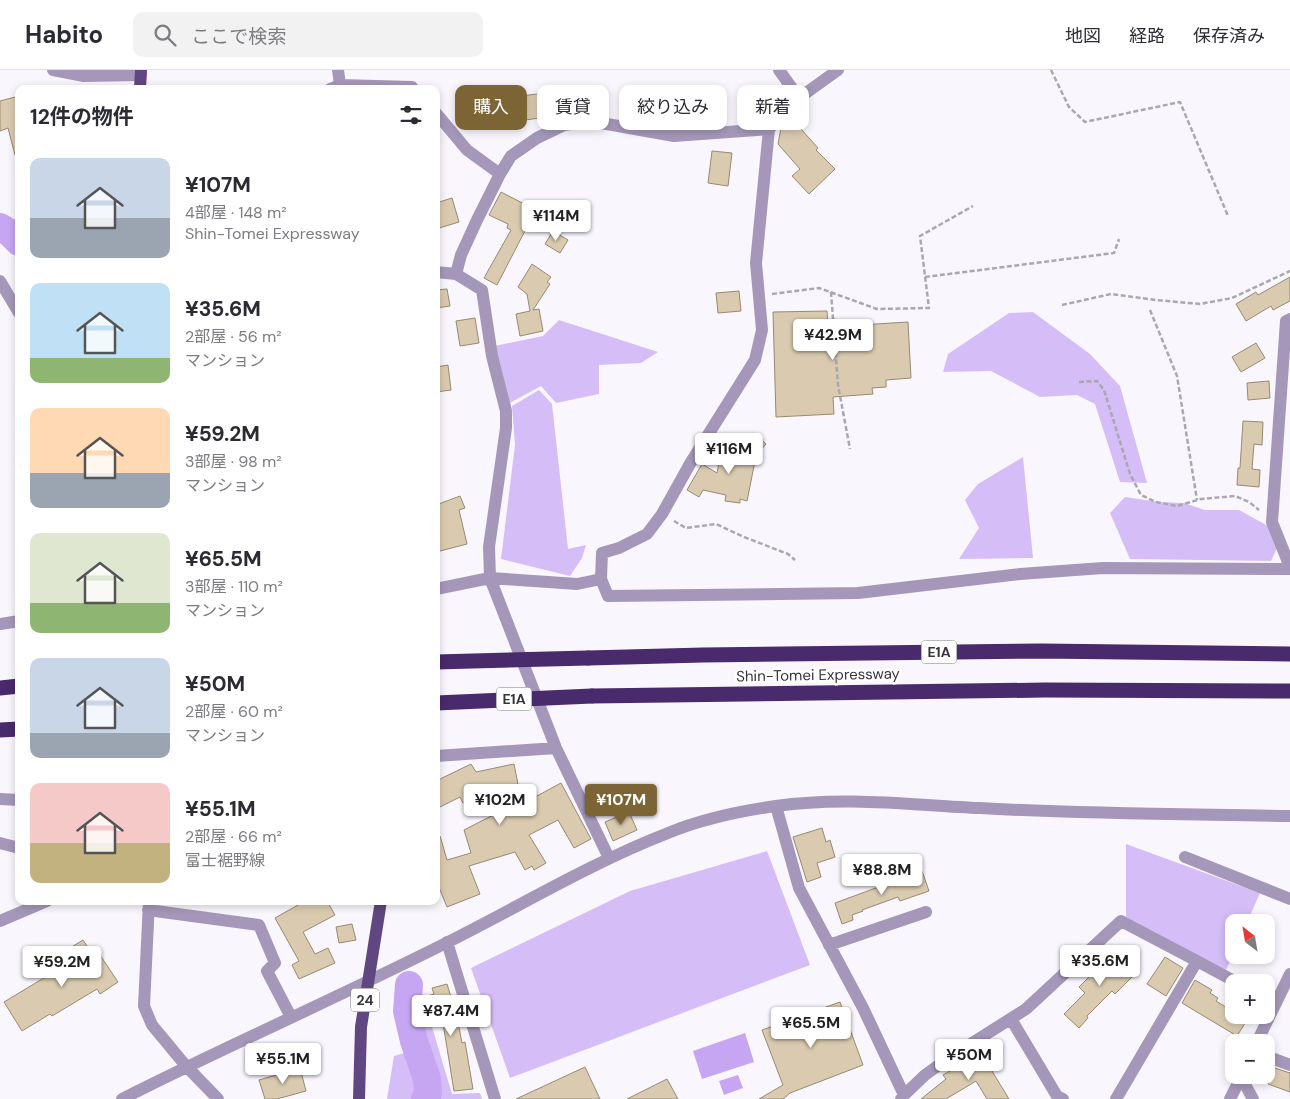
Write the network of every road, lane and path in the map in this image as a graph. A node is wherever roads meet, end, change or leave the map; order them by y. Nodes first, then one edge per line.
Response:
1 (53, 70) edge
2 (338, 70) edge
3 (779, 70) edge
4 (838, 70) edge
5 (1051, 70) edge
6 (141, 72) edge
7 (140, 85) edge
8 (335, 85) edge
9 (790, 85) edge
10 (809, 91) edge
11 (440, 118) edge
12 (755, 130) edge
13 (769, 130) edge
14 (500, 174) junction
15 (973, 206) dead end
16 (1228, 216) dead end
17 (1119, 239) dead end
18 (440, 272) edge
19 (1290, 272) edge
20 (456, 274) junction
21 (925, 278) junction
22 (0, 281) edge
23 (831, 292) junction
24 (758, 296) junction
25 (15, 305) edge
26 (1062, 305) dead end
27 (1150, 310) dead end
28 (1290, 319) edge
29 (1079, 382) dead end
30 (850, 449) dead end
31 (1197, 500) junction
32 (662, 514) junction
33 (1272, 522) junction
34 (795, 560) dead end
35 (1290, 568) edge
36 (490, 578) junction
37 (601, 579) junction
38 (440, 588) edge
39 (15, 622) edge
40 (0, 624) edge
41 (1290, 654) edge
42 (440, 662) edge
43 (15, 686) edge
44 (0, 688) edge
45 (1290, 691) edge
46 (440, 703) edge
47 (15, 729) edge
48 (0, 730) edge
49 (556, 748) junction
50 (440, 756) edge
51 (0, 799) edge
52 (15, 800) edge
53 (776, 806) junction
54 (1290, 816) edge
55 (0, 843) edge
56 (15, 847) edge
57 (1185, 857) dead end
58 (609, 858) junction
59 (1290, 899) edge
60 (38, 905) edge
61 (380, 905) edge
62 (148, 906) edge
63 (926, 912) dead end
64 (0, 921) edge
65 (448, 942) junction
66 (829, 945) junction
67 (1197, 961) junction
68 (1290, 974) edge
69 (1225, 976) edge
70 (367, 982) junction
71 (1286, 993) edge
72 (1275, 1000) edge
73 (292, 1017) junction
74 (1011, 1019) junction
75 (1275, 1059) edge
76 (1290, 1065) edge
77 (186, 1066) junction
78 (1238, 1084) edge
79 (1246, 1084) edge
80 (902, 1097) edge
81 (122, 1099) edge
82 (218, 1099) edge
83 (359, 1099) edge
84 (495, 1099) edge
85 (1062, 1099) edge
86 (1116, 1099) edge
87 (1230, 1099) edge
88 (1253, 1099) edge

1 - 6 street
2 - 8 street
3 - 9 street
4 - 10 street
5 - 16 path
6 - 7 main road
11 - 14 street
12 - 14 street
13 - 24 street
14 - 20 street
15 - 21 path
17 - 21 path
18 - 20 street
19 - 26 path
20 - 36 street
21 - 23 path
22 - 25 street
23 - 24 path
23 - 30 path
24 - 32 street
27 - 31 path
28 - 33 street
29 - 31 path
31 - 33 path
32 - 34 path
32 - 37 street
33 - 35 street
35 - 37 street
36 - 37 street
36 - 38 street
36 - 49 street
39 - 40 street
41 - 42 highway, Shin-Tomei Expressway / E1A, bridge
43 - 44 highway
45 - 46 highway, Shin-Tomei Expressway / E1A, bridge
47 - 48 highway
49 - 50 street
49 - 58 street
51 - 52 street
53 - 54 street
53 - 58 street
53 - 66 street
55 - 56 street
57 - 59 street
58 - 65 street
60 - 64 street
61 - 70 main road, 24
62 - 73 street
62 - 77 street
63 - 66 street
65 - 70 street
65 - 84 street
66 - 80 street
67 - 69 street
67 - 74 street
67 - 86 street
68 - 71 street
70 - 73 street
70 - 83 main road, 24
71 - 72 street
73 - 77 street
74 - 80 street
74 - 85 street
75 - 76 street
77 - 81 street
77 - 82 street
78 - 87 street
79 - 88 street

